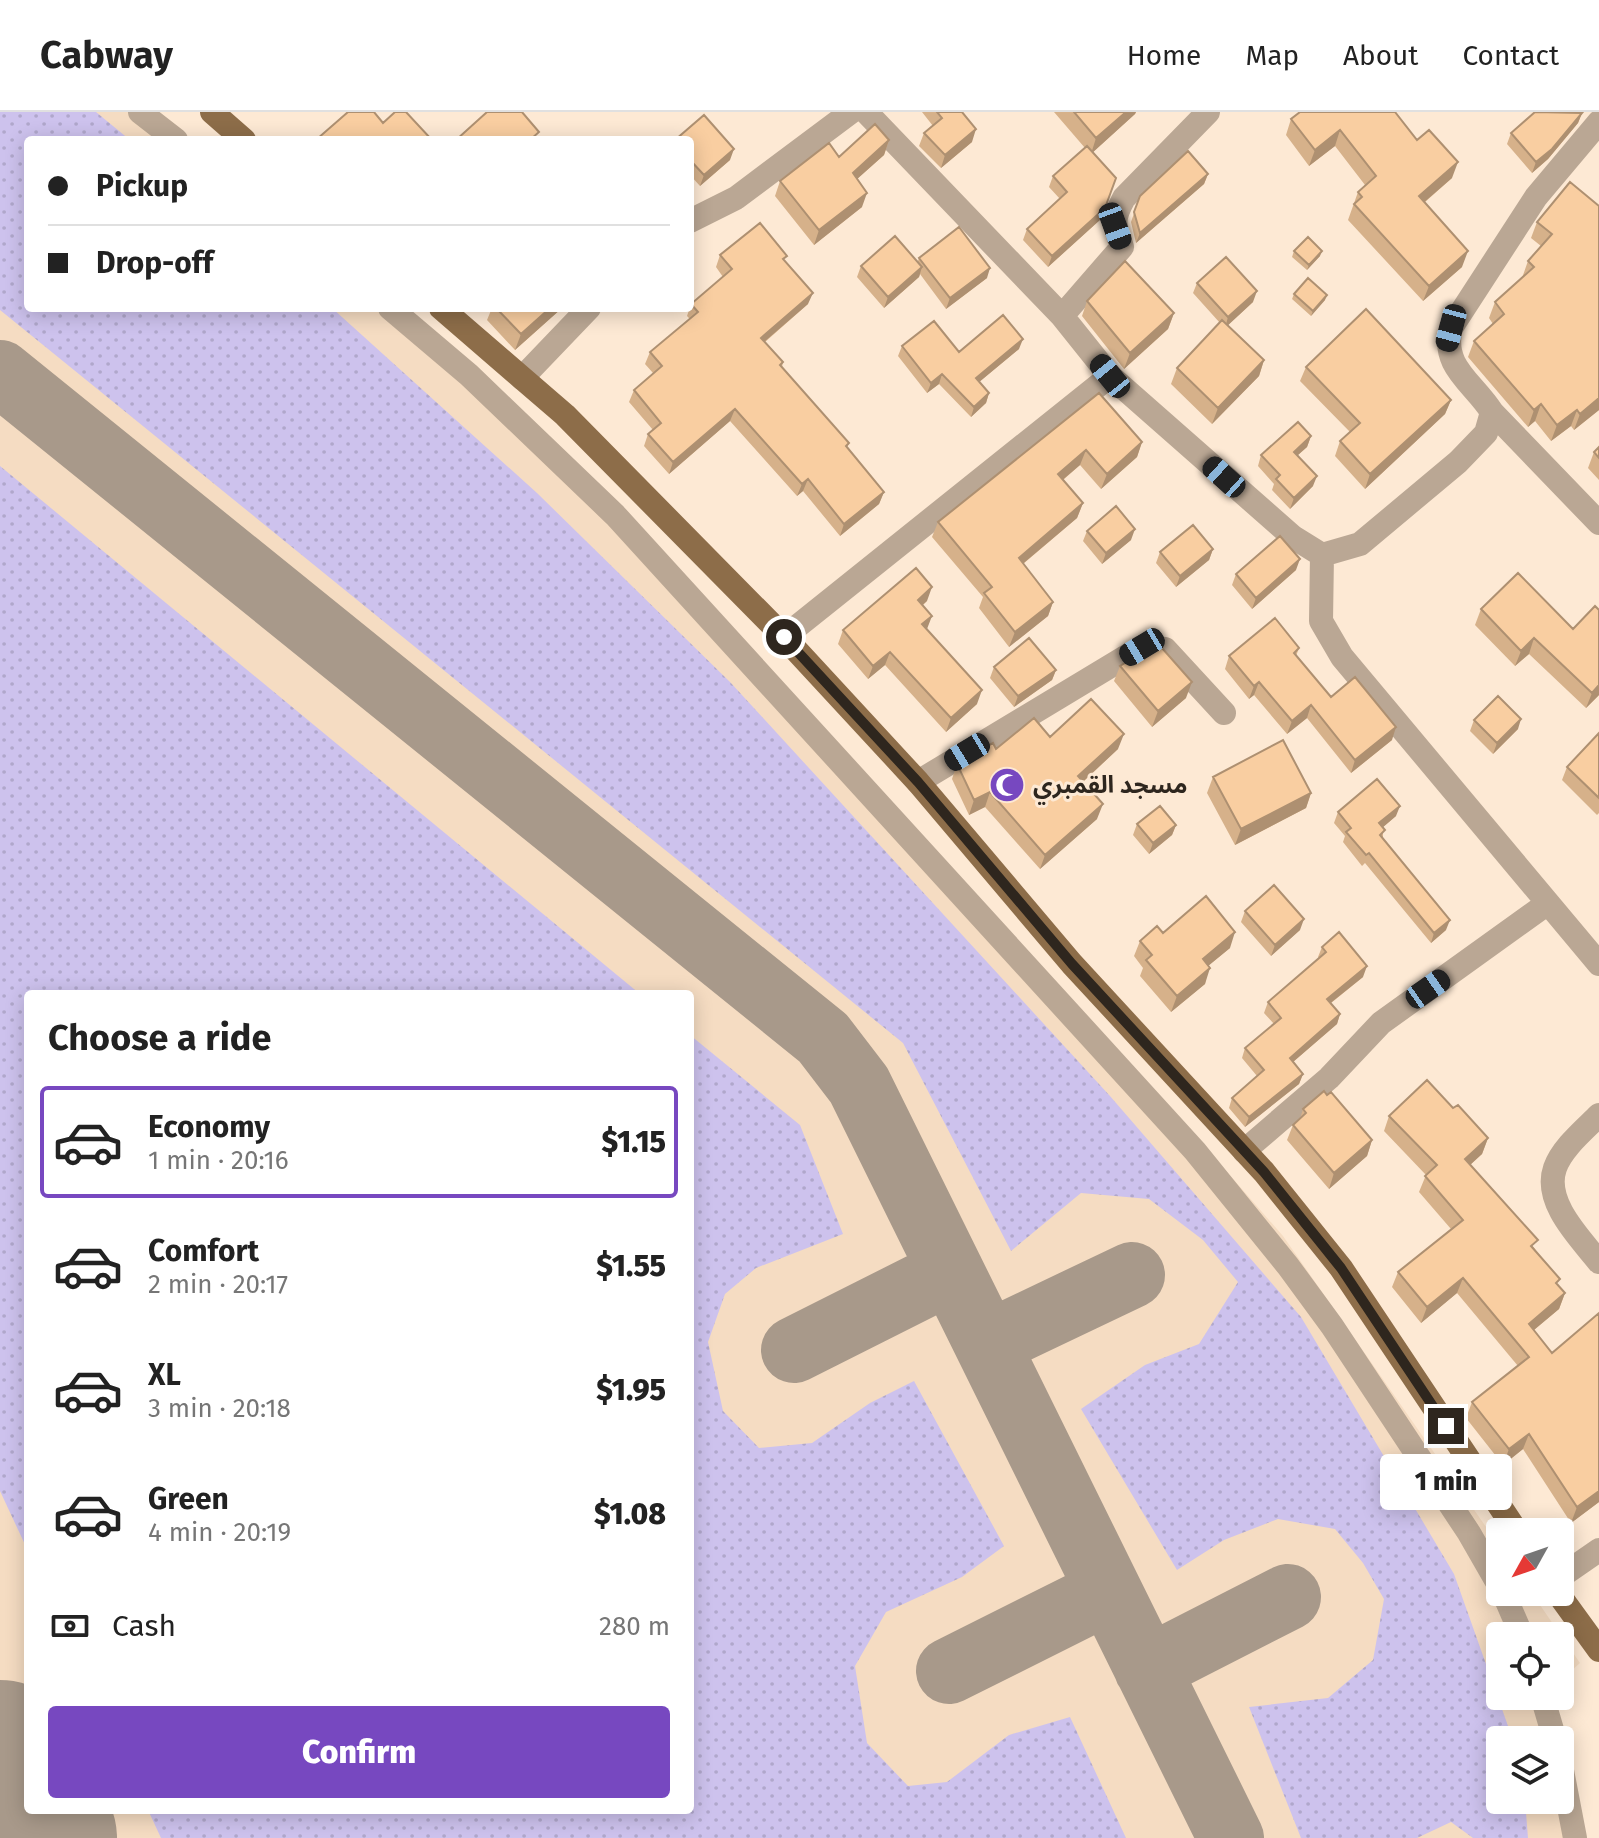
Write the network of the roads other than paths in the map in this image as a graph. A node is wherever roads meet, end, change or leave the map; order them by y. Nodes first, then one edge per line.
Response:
1 (140, 112) edge
2 (212, 112) edge
3 (851, 112) edge
4 (866, 112) edge
5 (1208, 112) edge
6 (1599, 122) edge
7 (171, 136) edge
8 (239, 136) edge
9 (694, 219) edge
10 (395, 312) edge
11 (446, 312) edge
12 (585, 312) edge
13 (1062, 316) junction
14 (1110, 376) junction
15 (522, 378) junction
16 (1492, 412) junction
17 (1599, 523) edge
18 (1322, 555) junction
19 (784, 637) junction
20 (1224, 713) dead end
21 (918, 782) junction
22 (1548, 903) junction
23 (1599, 964) edge
24 (1599, 1115) edge
25 (1244, 1151) junction
26 (1599, 1262) edge
27 (1508, 1518) edge
28 (1599, 1550) edge
29 (1486, 1563) edge
30 (1574, 1567) edge
31 (1567, 1606) edge
32 (1599, 1650) edge
33 (1570, 1814) edge
34 (1575, 1838) edge

1 - 7 street
2 - 8 main road
3 - 9 street
4 - 13 street
5 - 13 street
6 - 16 street
10 - 29 street
11 - 15 main road
12 - 15 street
13 - 14 street
14 - 18 street
14 - 19 street
15 - 19 main road
16 - 17 street
16 - 18 street
18 - 22 street
19 - 21 main road
20 - 21 street
21 - 25 main road
22 - 23 street
22 - 25 street
24 - 26 street
25 - 27 main road
28 - 30 street
31 - 32 main road
33 - 34 street

